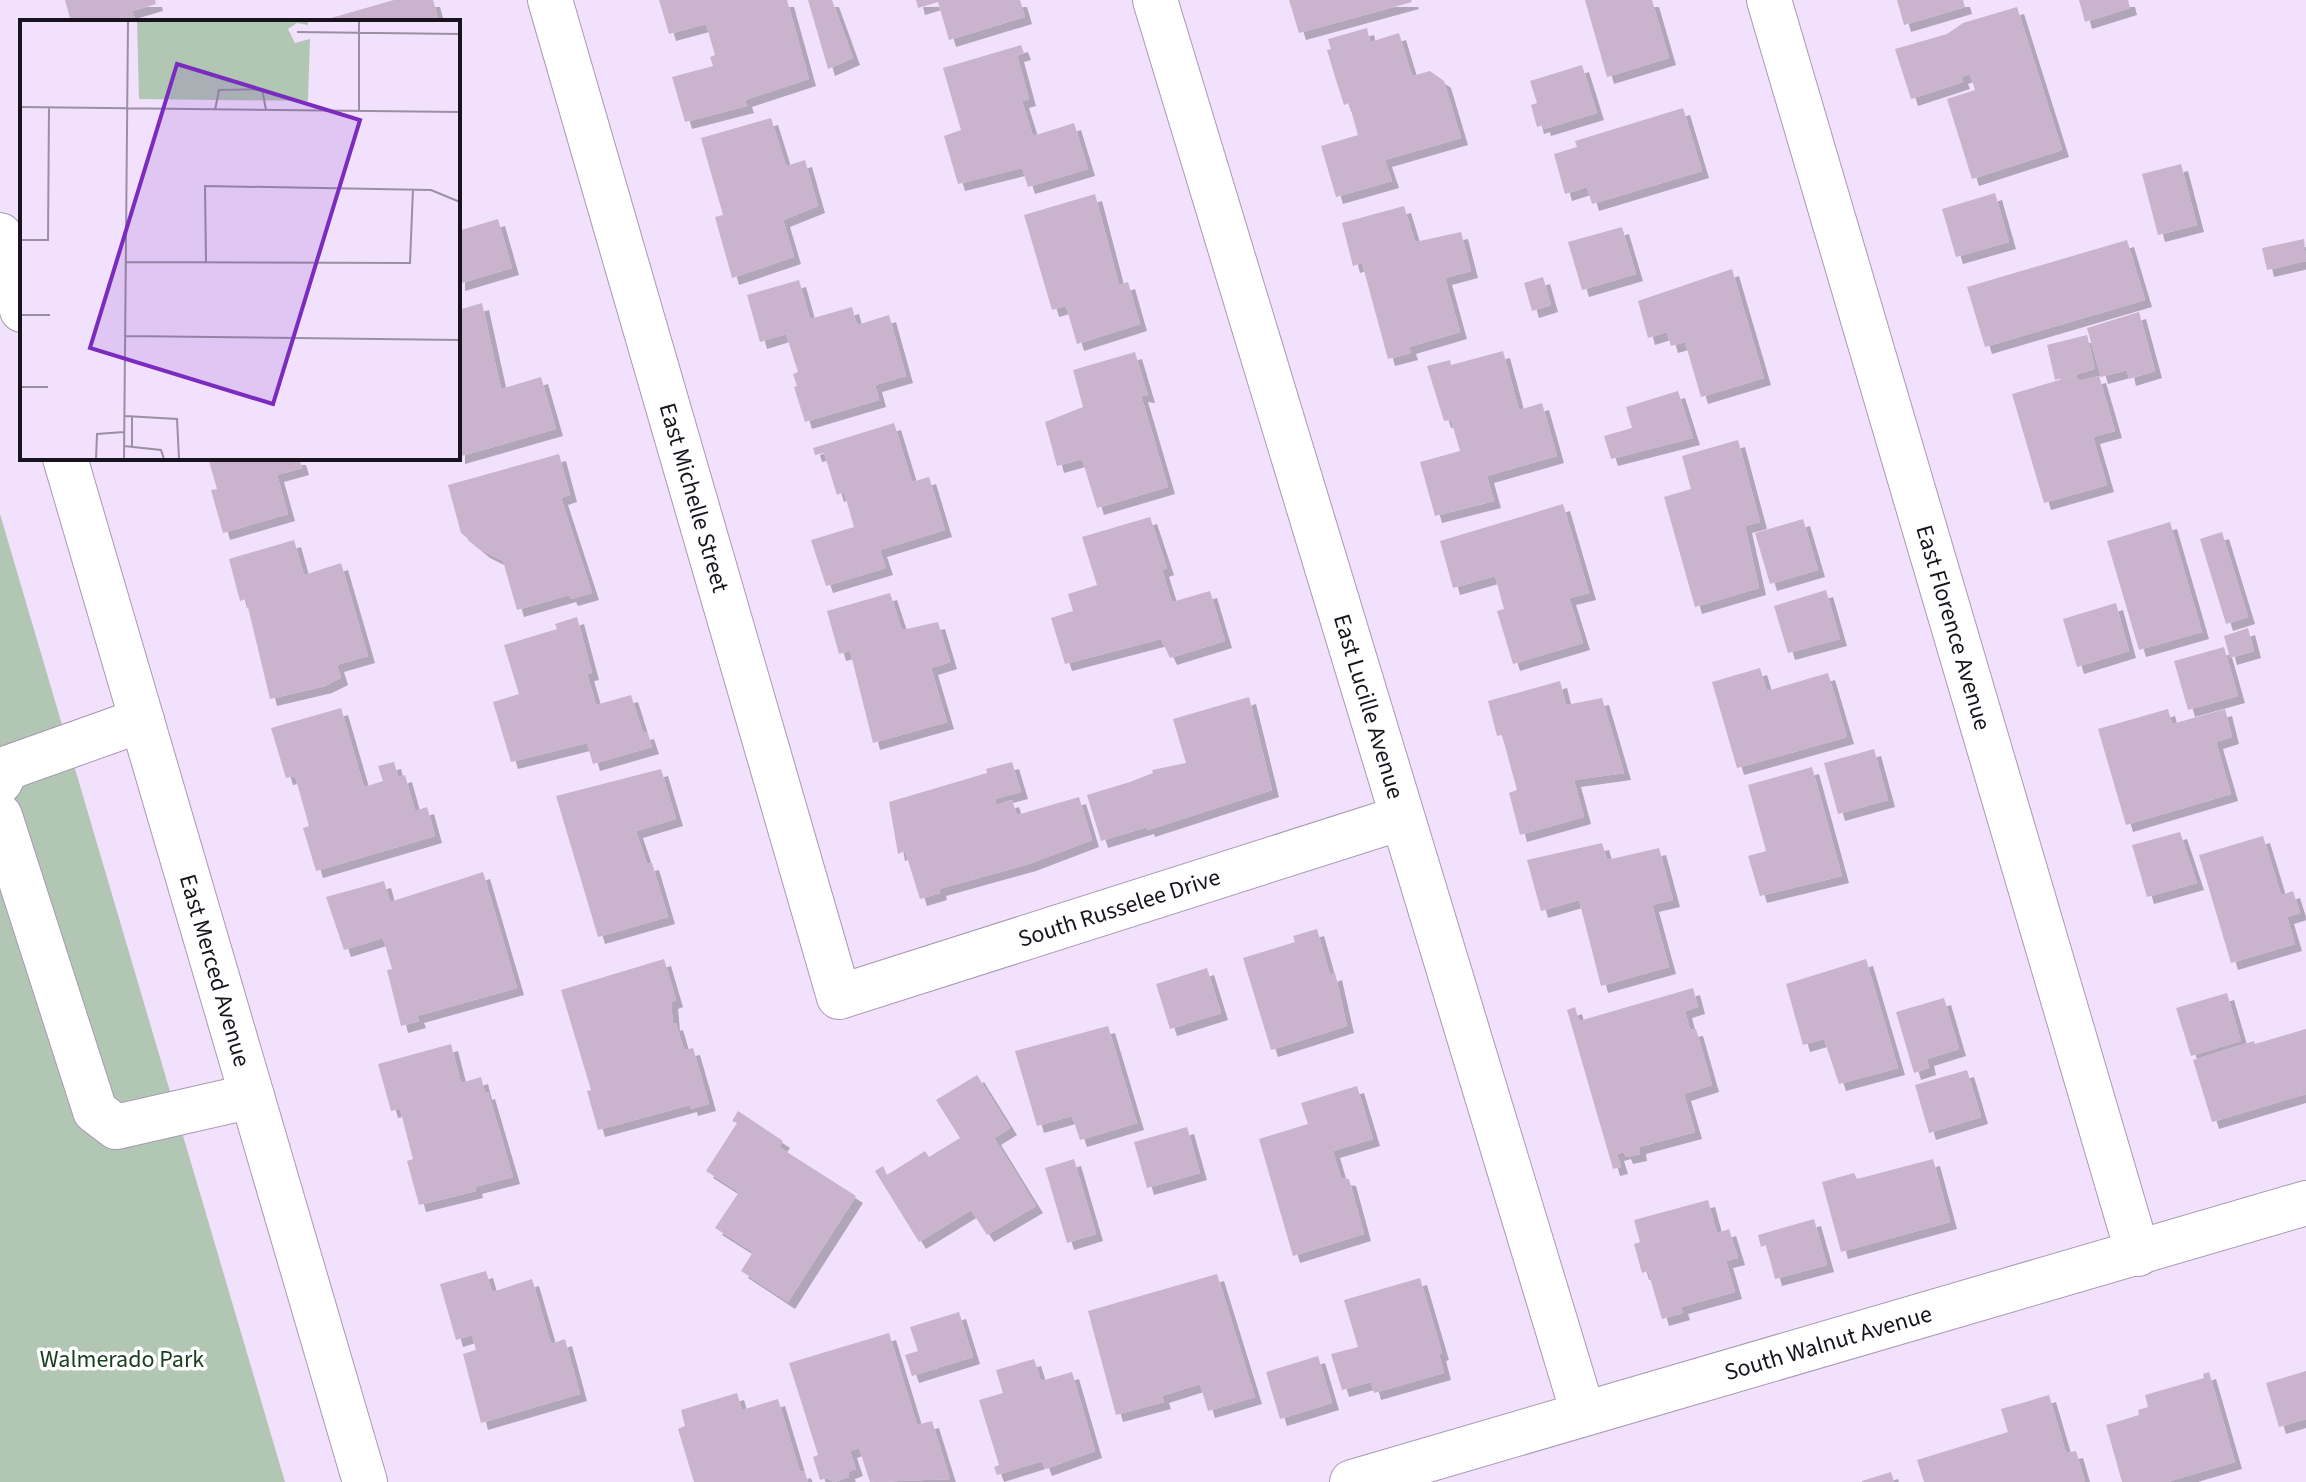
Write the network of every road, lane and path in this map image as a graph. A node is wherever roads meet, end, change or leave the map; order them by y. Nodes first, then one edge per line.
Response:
1 (550, 0) edge
2 (1155, 0) edge
3 (1769, 0) edge
4 (0, 235) edge
5 (20, 303) edge
6 (66, 460) edge
7 (142, 720) junction
8 (0, 782) edge
9 (0, 816) edge
10 (1401, 818) junction
11 (839, 997) joint
12 (252, 1096) junction
13 (2306, 1203) edge
14 (2138, 1254) junction
15 (1583, 1413) junction
16 (365, 1482) edge
17 (1352, 1482) edge

1 - 11 street, East Michelle Street
2 - 10 street, East Lucille Avenue
3 - 14 street, East Florence Avenue
4 - 5 street
6 - 7 street, East Merced Avenue
7 - 8 street
7 - 12 street, East Merced Avenue
9 - 12 street
10 - 11 street, South Russelee Drive
10 - 15 street, East Lucille Avenue
12 - 16 street, East Merced Avenue
13 - 14 street, South Walnut Avenue
14 - 15 street, South Walnut Avenue
15 - 17 street, South Walnut Avenue

